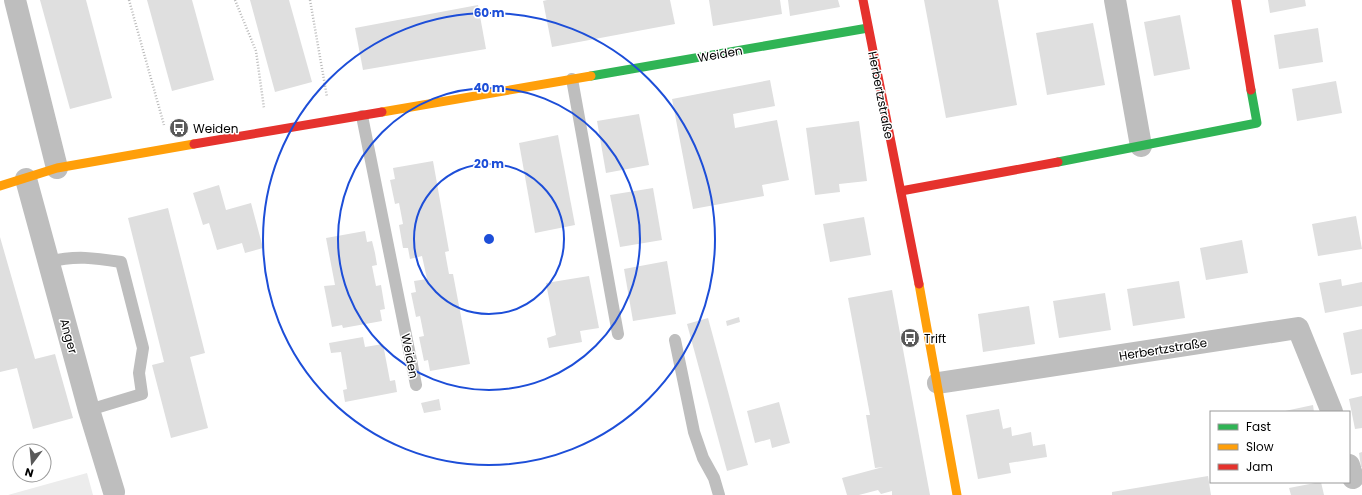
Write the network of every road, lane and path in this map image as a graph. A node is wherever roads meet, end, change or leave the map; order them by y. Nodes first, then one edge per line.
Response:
1 (15, 0) edge
2 (129, 0) edge
3 (235, 0) edge
4 (310, 0) edge
5 (863, 0) edge
6 (1116, 0) edge
7 (1236, 0) edge
8 (868, 28) junction
9 (572, 79) junction
10 (362, 116) junction
11 (331, 121) junction
12 (267, 132) junction
13 (1141, 146) junction
14 (169, 149) junction
15 (57, 168) junction
16 (26, 179) junction
17 (0, 186) edge
18 (900, 191) junction
19 (49, 262) junction
20 (618, 334) dead end
21 (675, 340) dead end
22 (938, 383) junction
23 (416, 385) dead end
24 (89, 410) junction
25 (1332, 411) edge
26 (114, 492) dead end
27 (719, 495) edge
28 (957, 495) edge

1 - 15 street
2 - 14 path
3 - 12 path
4 - 11 path
5 - 8 street, Herbertzstraße
6 - 13 street
7 - 13 street
8 - 9 street, Weiden
8 - 18 street, Herbertzstraße
9 - 10 street, Weiden
9 - 20 lane
10 - 11 street, Weiden
10 - 23 lane, Weiden
11 - 12 street, Weiden
12 - 14 street, Weiden
13 - 18 street
14 - 15 street, Weiden
15 - 16 street, Weiden
16 - 17 street, Weiden
16 - 19 street, Anger
18 - 22 street, Herbertzstraße
19 - 24 street, Anger
19 - 24 lane
21 - 27 lane
22 - 25 street, Herbertzstraße
22 - 28 street, Herbertzstraße
24 - 26 street, Anger

